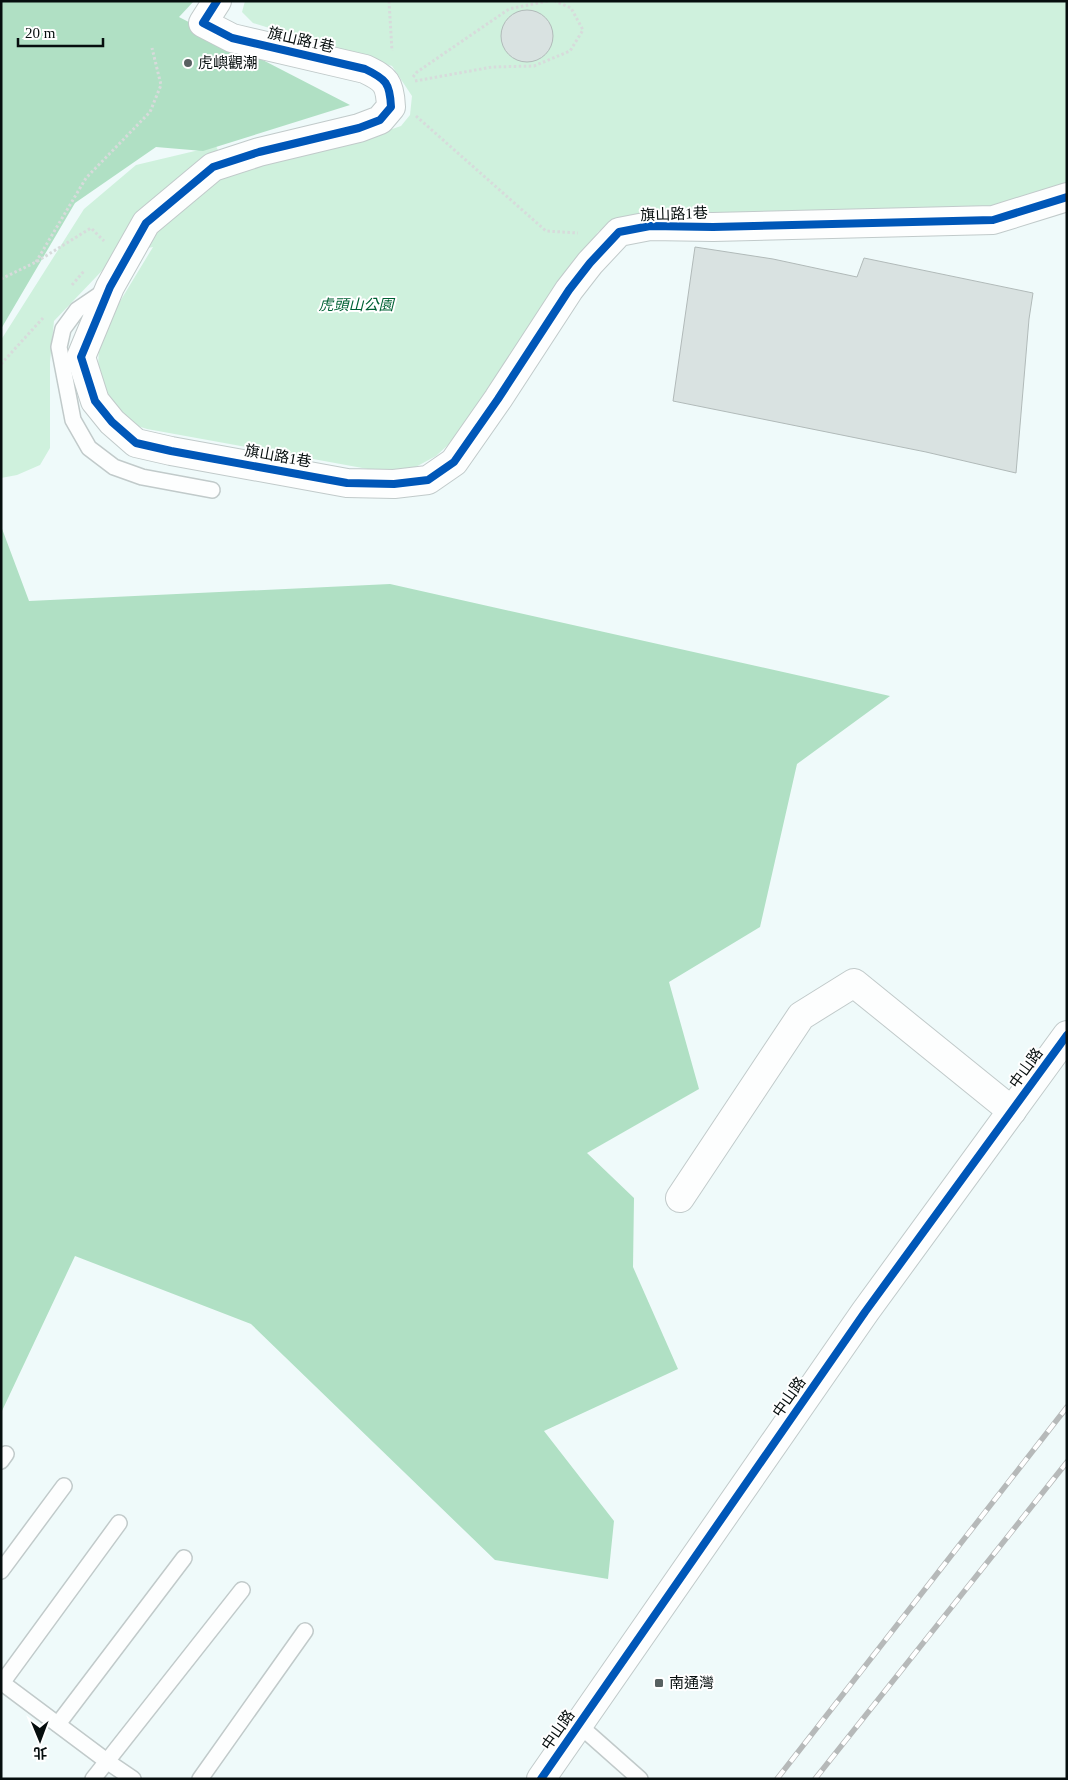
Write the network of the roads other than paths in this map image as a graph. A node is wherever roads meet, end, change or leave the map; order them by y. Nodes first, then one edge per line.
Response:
1 (217, 1) edge
2 (1067, 197) edge
3 (110, 287) junction
4 (212, 490) dead end
5 (1067, 1035) edge
6 (1012, 1111) junction
7 (680, 1198) dead end
8 (64, 1486) dead end
9 (119, 1523) dead end
10 (184, 1558) dead end
11 (1, 1571) edge
12 (242, 1590) dead end
13 (305, 1631) dead end
14 (2, 1682) edge
15 (58, 1724) junction
16 (579, 1725) junction
17 (108, 1762) junction
18 (93, 1779) edge
19 (133, 1779) edge
20 (200, 1779) edge
21 (541, 1779) edge
22 (640, 1779) edge

1 - 3 street, 旗山路1巷
2 - 3 street, 旗山路1巷
3 - 4 lane
5 - 6 street, 中山路
6 - 7 street
6 - 16 street, 中山路
8 - 11 lane
9 - 14 lane
10 - 15 lane
12 - 17 lane
13 - 20 lane
14 - 15 lane
15 - 17 lane
16 - 21 street, 中山路
16 - 22 lane
17 - 18 lane
17 - 19 lane

